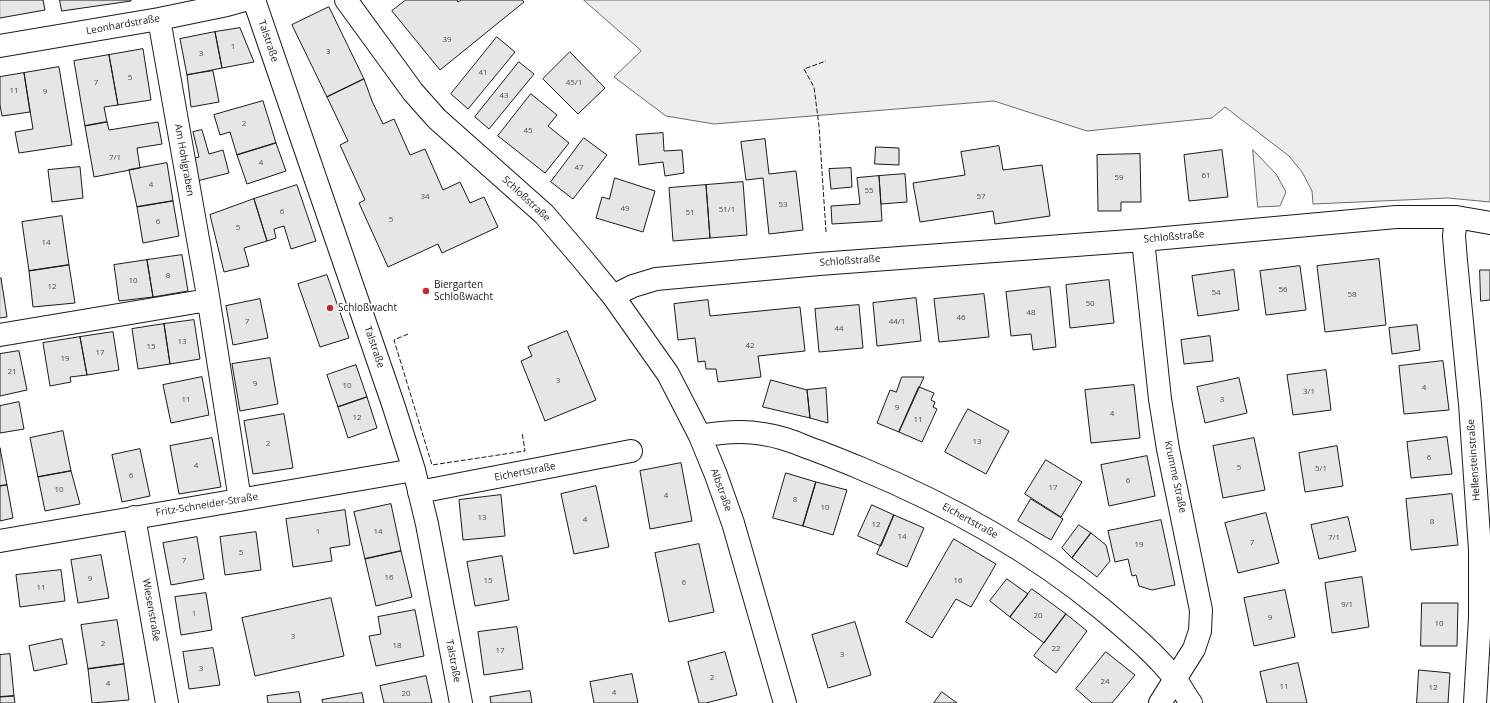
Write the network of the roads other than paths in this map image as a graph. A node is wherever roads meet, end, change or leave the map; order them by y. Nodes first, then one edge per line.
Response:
1 (244, 0) edge
2 (254, 0) edge
3 (346, 0) edge
4 (159, 19) junction
5 (0, 46) edge
6 (1456, 217) junction
7 (1490, 223) edge
8 (1143, 240) junction
9 (613, 296) junction
10 (208, 300) junction
11 (0, 335) edge
12 (700, 436) junction
13 (631, 451) dead end
14 (414, 470) junction
15 (419, 492) junction
16 (240, 500) junction
17 (134, 517) junction
18 (0, 541) edge
19 (1176, 680) junction
20 (167, 703) edge
21 (461, 703) edge
22 (785, 703) edge
23 (1160, 703) edge
24 (1191, 703) edge
25 (1475, 703) edge

1 - 4 street, Leonhardstraße
2 - 14 street, Talstraße
3 - 9 street, Schloßstraße
4 - 5 street, Leonhardstraße
4 - 10 street, Am Hohlgraben
6 - 7 street, Schloßstraße
6 - 8 street, Schloßstraße
6 - 25 street, Hellensteinstraße
8 - 9 street, Schloßstraße
8 - 19 street, Krumme Straße
9 - 12 street, Albstraße
10 - 11 street
10 - 16 street, Am Hohlgraben
12 - 19 street, Eichertstraße
12 - 22 street, Albstraße
13 - 15 street, Eichertstraße
14 - 15 street, Talstraße
14 - 16 street, Fritz-Schneider-Straße
15 - 21 street, Talstraße
16 - 17 street, Fritz-Schneider-Straße
17 - 18 street, Fritz-Schneider-Straße
17 - 20 street, Wiesenstraße
19 - 23 street, Krumme Straße
19 - 24 street, Eichertstraße

